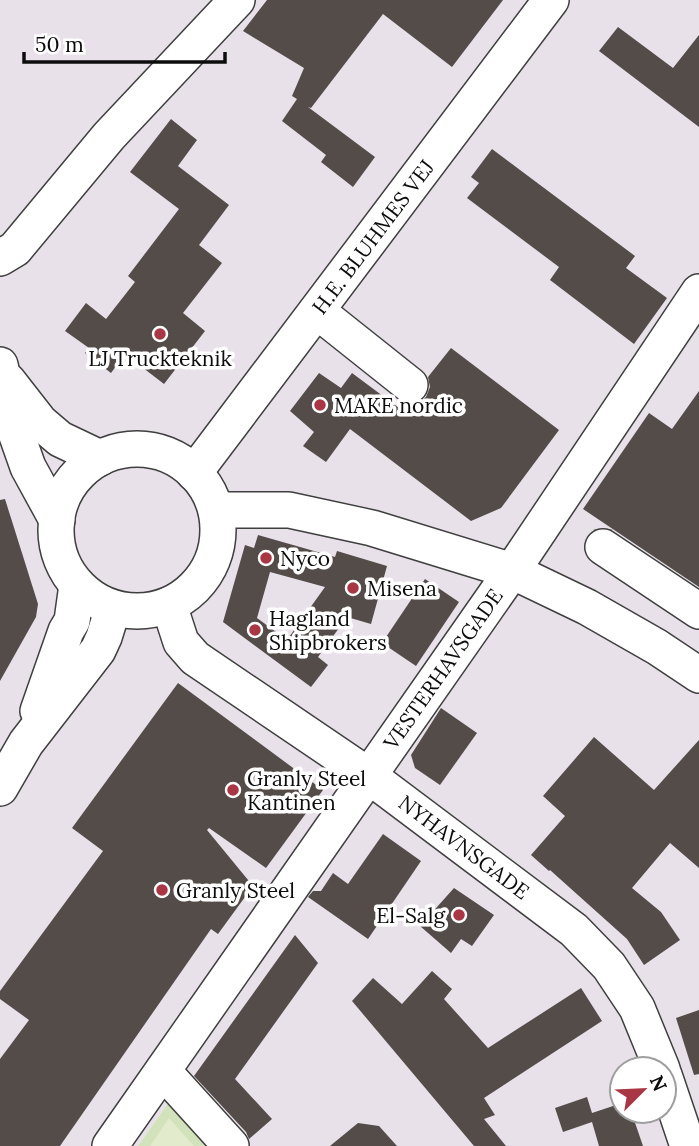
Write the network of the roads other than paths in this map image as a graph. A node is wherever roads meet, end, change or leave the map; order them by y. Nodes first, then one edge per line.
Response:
1 (237, 0) edge
2 (551, 0) edge
3 (0, 258) edge
4 (697, 298) edge
5 (317, 311) junction
6 (687, 338) edge
7 (1, 370) edge
8 (410, 385) dead end
9 (100, 458) junction
10 (201, 464) junction
11 (216, 510) junction
12 (57, 520) junction
13 (603, 547) dead end
14 (512, 571) junction
15 (77, 585) junction
16 (662, 587) junction
17 (169, 605) junction
18 (113, 608) junction
19 (699, 611) edge
20 (632, 633) junction
21 (699, 675) edge
22 (26, 743) junction
23 (369, 776) junction
24 (0, 788) edge
25 (656, 1055) edge
26 (163, 1071) junction
27 (678, 1116) edge
28 (110, 1146) edge
29 (230, 1146) edge
30 (688, 1146) edge

1 - 3 street
2 - 5 street, H.E. BLUHMES VEJ
4 - 6 street, VESTERHAVSGADE
5 - 8 street
5 - 10 street, H.E. BLUHMES VEJ
6 - 14 street, VESTERHAVSGADE
7 - 9 street
7 - 12 street
9 - 10 street
9 - 12 street
10 - 11 street
11 - 14 street
11 - 17 street
12 - 15 street
13 - 16 street
14 - 20 street
14 - 23 street, VESTERHAVSGADE
15 - 18 street
15 - 22 street
16 - 19 street
16 - 20 street
17 - 18 street
17 - 23 street, NYHAVNSGADE
18 - 22 street
20 - 21 street
22 - 24 street
23 - 25 street, NYHAVNSGADE
23 - 26 street, VESTERHAVSGADE
26 - 28 street, VESTERHAVSGADE
26 - 29 street
27 - 30 street

